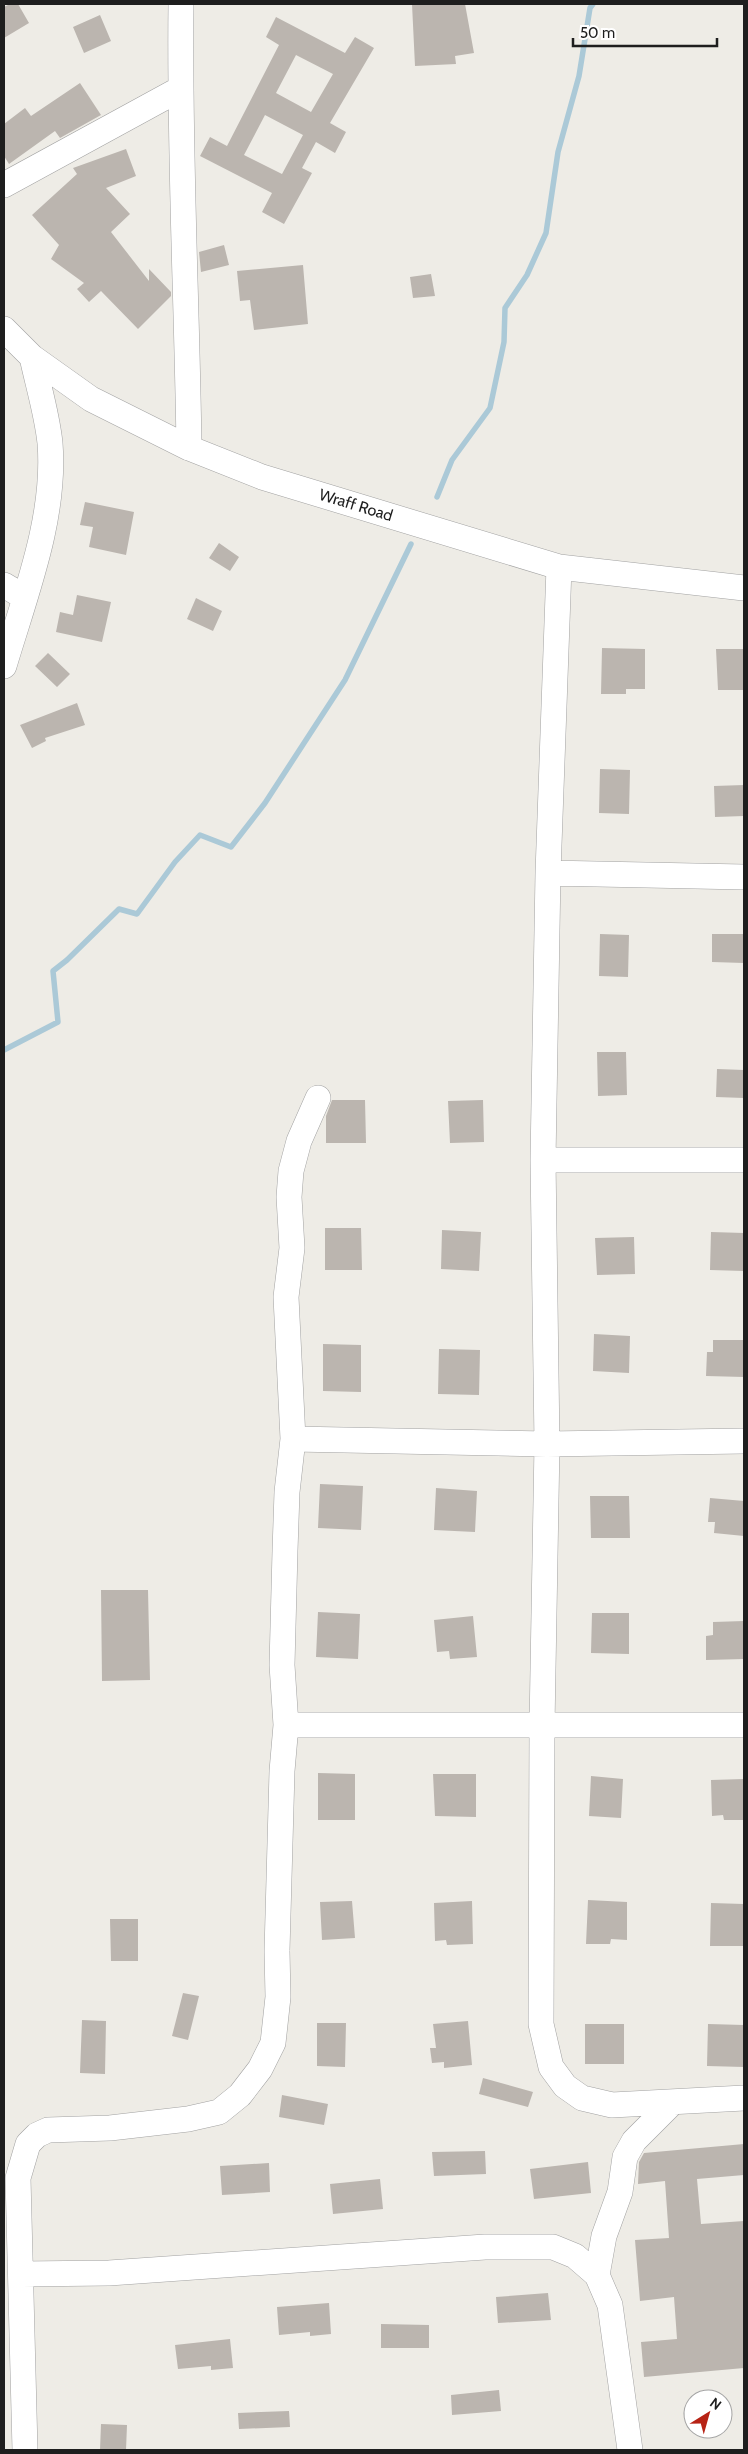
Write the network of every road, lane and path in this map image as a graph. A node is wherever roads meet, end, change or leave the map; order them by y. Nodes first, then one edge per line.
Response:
1 (181, 4) edge
2 (180, 89) junction
3 (4, 185) edge
4 (4, 329) edge
5 (32, 357) junction
6 (189, 448) junction
7 (559, 567) junction
8 (744, 588) edge
9 (14, 591) edge
10 (4, 666) edge
11 (548, 873) junction
12 (744, 877) edge
13 (318, 1098) dead end
14 (543, 1160) junction
15 (744, 1160) edge
16 (293, 1439) junction
17 (744, 1442) edge
18 (546, 1444) junction
19 (744, 1725) edge
20 (286, 1726) junction
21 (542, 1726) junction
22 (744, 2098) edge
23 (673, 2102) junction
24 (604, 2236) junction
25 (568, 2253) junction
26 (22, 2274) junction
27 (597, 2275) junction
28 (25, 2450) edge
29 (630, 2450) edge

1 - 2 street
2 - 3 street
2 - 6 street
4 - 5 street, Wraff Road
5 - 6 street, Wraff Road
5 - 9 street
6 - 7 street, Wraff Road
7 - 8 street, Wraff Road
7 - 11 street
9 - 10 street
11 - 12 street
11 - 14 street
13 - 16 street
14 - 15 street
14 - 18 street
16 - 18 street
16 - 20 street
17 - 18 street
18 - 21 street
19 - 21 street
20 - 21 street
20 - 26 street
21 - 23 street
22 - 23 street
23 - 24 street
24 - 25 street
24 - 27 street
25 - 26 street
25 - 27 street
26 - 28 street
27 - 29 street

